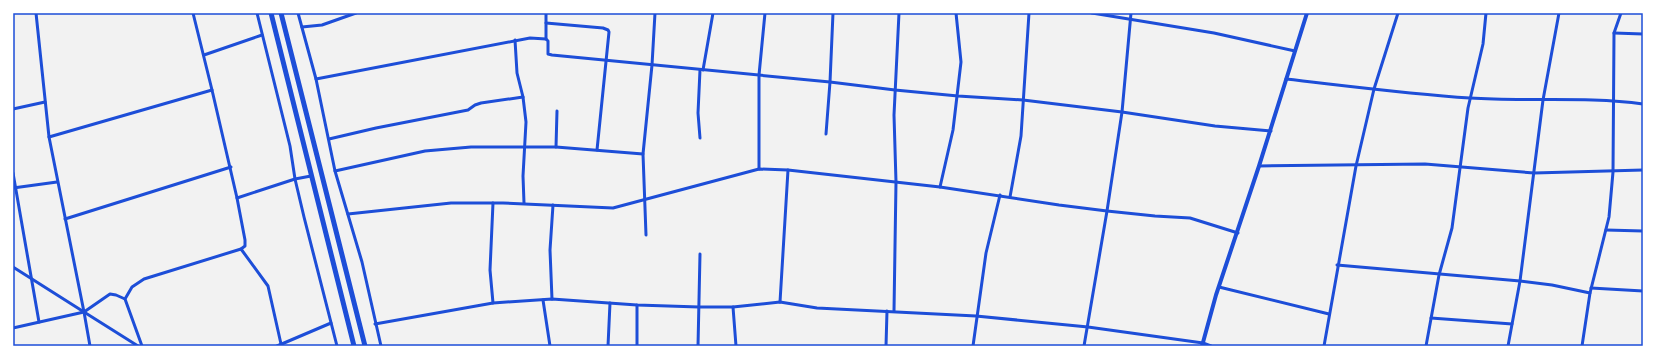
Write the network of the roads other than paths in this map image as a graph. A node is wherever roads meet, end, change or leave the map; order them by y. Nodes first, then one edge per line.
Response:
1 (36, 13) edge
2 (193, 13) edge
3 (256, 13) edge
4 (271, 13) edge
5 (282, 13) edge
6 (298, 13) edge
7 (356, 13) edge
8 (546, 13) edge
9 (655, 13) edge
10 (713, 13) edge
11 (765, 13) edge
12 (833, 13) edge
13 (899, 13) edge
14 (956, 13) edge
15 (1029, 13) edge
16 (1092, 13) edge
17 (1131, 13) edge
18 (1307, 13) edge
19 (1398, 13) edge
20 (1486, 13) edge
21 (1559, 13) edge
22 (1620, 13) edge
23 (1131, 19) junction
24 (546, 23) junction
25 (302, 27) junction
26 (1614, 33) junction
27 (1643, 34) edge
28 (262, 35) junction
29 (546, 39) junction
30 (515, 40) junction
31 (1295, 51) junction
32 (204, 55) junction
33 (606, 61) junction
34 (652, 65) junction
35 (701, 70) junction
36 (759, 75) junction
37 (1286, 78) junction
38 (316, 79) junction
39 (830, 82) junction
40 (1374, 89) junction
41 (212, 90) junction
42 (895, 90) junction
43 (524, 96) junction
44 (958, 96) junction
45 (1471, 98) junction
46 (1023, 100) junction
47 (1543, 100) junction
48 (1614, 100) junction
49 (45, 102) junction
50 (1643, 104) edge
51 (13, 109) edge
52 (557, 111) dead end
53 (1122, 112) junction
54 (1271, 131) junction
55 (826, 134) dead end
56 (49, 137) junction
57 (700, 138) dead end
58 (329, 139) junction
59 (525, 147) junction
60 (556, 147) junction
61 (597, 150) junction
62 (643, 154) junction
63 (1260, 166) junction
64 (1356, 166) junction
65 (231, 167) junction
66 (1460, 167) junction
67 (759, 169) junction
68 (788, 170) junction
69 (1643, 170) edge
70 (335, 171) junction
71 (1613, 172) junction
72 (13, 173) edge
73 (1534, 173) junction
74 (312, 176) junction
75 (295, 179) junction
76 (57, 182) junction
77 (896, 182) junction
78 (940, 187) junction
79 (14, 188) edge
80 (1000, 196) junction
81 (1010, 197) junction
82 (237, 198) junction
83 (644, 199) junction
84 (493, 203) junction
85 (524, 204) junction
86 (553, 205) junction
87 (1107, 211) junction
88 (348, 214) junction
89 (65, 219) junction
90 (1606, 230) junction
91 (1643, 231) edge
92 (1238, 233) junction
93 (646, 234) dead end
94 (241, 249) junction
95 (700, 254) dead end
96 (1337, 265) junction
97 (13, 267) edge
98 (1439, 275) junction
99 (30, 278) junction
100 (1520, 281) junction
101 (1219, 287) junction
102 (1591, 288) junction
103 (1643, 291) edge
104 (1590, 294) junction
105 (125, 299) junction
106 (552, 299) junction
107 (543, 300) junction
108 (780, 302) junction
109 (493, 303) junction
110 (610, 303) junction
111 (637, 305) junction
112 (699, 307) junction
113 (733, 307) junction
114 (887, 311) junction
115 (894, 311) junction
116 (84, 312) junction
117 (1329, 314) junction
118 (976, 316) junction
119 (1431, 318) junction
120 (39, 322) junction
121 (331, 322) junction
122 (375, 324) junction
123 (1512, 324) junction
124 (1088, 327) junction
125 (13, 328) edge
126 (280, 344) junction
127 (1203, 345) edge
128 (90, 346) edge
129 (138, 346) edge
130 (142, 346) edge
131 (277, 346) edge
132 (337, 346) edge
133 (354, 346) edge
134 (365, 346) edge
135 (381, 346) edge
136 (550, 346) edge
137 (608, 346) edge
138 (637, 346) edge
139 (698, 346) edge
140 (736, 346) edge
141 (886, 346) edge
142 (973, 346) edge
143 (1084, 346) edge
144 (1211, 346) edge
145 (1324, 346) edge
146 (1426, 346) edge
147 (1508, 346) edge
148 (1582, 346) edge

1 - 49 street
2 - 32 street
3 - 28 street
4 - 74 main road
5 - 134 main road
6 - 25 street
7 - 25 street
8 - 24 street
9 - 34 street
10 - 35 street
11 - 36 street
12 - 39 street
13 - 42 street
14 - 44 street
15 - 46 street
16 - 23 street
17 - 23 street
18 - 31 street
19 - 40 street
20 - 45 street
21 - 47 street
22 - 26 street
23 - 31 street
23 - 53 street
24 - 29 street
24 - 33 street
25 - 38 street
26 - 27 street
26 - 48 street
28 - 32 street
28 - 75 street
29 - 30 street
29 - 33 street
30 - 38 street
30 - 43 street
31 - 37 street
32 - 41 street
33 - 34 street
33 - 61 street
34 - 35 street
34 - 62 street
35 - 36 street
35 - 57 street
36 - 39 street
36 - 67 street
37 - 40 street
37 - 54 street
38 - 58 street
39 - 42 street
39 - 55 street
40 - 45 street
40 - 64 street
41 - 56 street
41 - 65 street
42 - 44 street
42 - 77 street
43 - 58 street
43 - 59 street
44 - 46 street
44 - 78 street
45 - 47 street
45 - 66 street
46 - 53 street
46 - 81 street
47 - 48 street
47 - 73 street
48 - 50 street
48 - 71 street
49 - 51 street
49 - 56 street
52 - 60 street
53 - 54 street
53 - 87 street
54 - 63 street
56 - 76 street
58 - 70 street
59 - 60 street
59 - 70 street
59 - 85 street
60 - 61 street
61 - 62 street
62 - 83 street
63 - 64 street
63 - 92 street
64 - 66 street
64 - 96 street
65 - 82 street
65 - 89 street
66 - 73 street
66 - 98 street
67 - 68 street
67 - 83 street
68 - 77 street
68 - 108 street
69 - 71 street
70 - 88 street
71 - 73 street
71 - 90 street
72 - 79 street
73 - 100 street
74 - 75 street
74 - 133 main road
75 - 82 street
75 - 121 street
76 - 79 street
76 - 89 street
77 - 78 street
77 - 115 street
78 - 80 street
79 - 99 street
80 - 81 street
80 - 118 street
81 - 87 street
82 - 94 street
83 - 86 street
83 - 93 street
84 - 85 street
84 - 88 street
84 - 109 street
85 - 86 street
86 - 106 street
87 - 92 street
87 - 124 street
88 - 122 street
89 - 116 street
90 - 91 street
90 - 102 street
92 - 101 street
94 - 105 street
94 - 126 street
95 - 112 street
96 - 98 street
96 - 117 street
97 - 99 street
98 - 100 street
98 - 119 street
99 - 116 street
99 - 120 street
100 - 104 street
100 - 123 street
101 - 117 street
101 - 127 street
102 - 103 street
102 - 104 street
104 - 148 street
105 - 116 street
105 - 130 street
106 - 107 street
106 - 110 street
107 - 109 street
107 - 136 street
108 - 113 street
108 - 114 street
109 - 122 street
110 - 111 street
110 - 137 street
111 - 112 street
111 - 138 street
112 - 113 street
112 - 139 street
113 - 140 street
114 - 115 street
114 - 141 street
115 - 118 street
116 - 120 street
116 - 128 street
116 - 129 street
117 - 145 street
118 - 124 street
118 - 142 street
119 - 123 street
119 - 146 street
120 - 125 street
121 - 126 street
121 - 132 street
122 - 135 street
123 - 147 street
124 - 127 street
124 - 143 street
126 - 131 street
127 - 144 street

